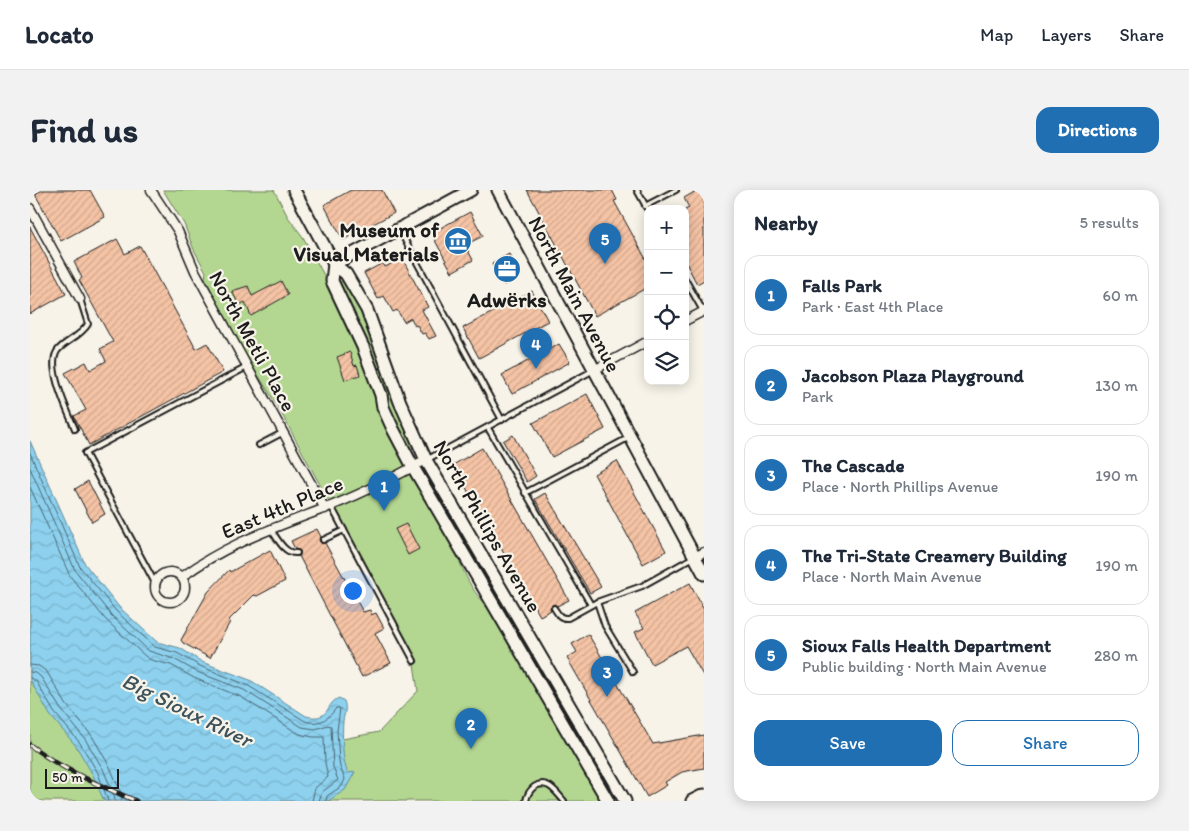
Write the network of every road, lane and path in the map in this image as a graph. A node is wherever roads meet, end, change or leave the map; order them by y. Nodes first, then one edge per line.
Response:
1 (151, 190) edge
2 (294, 190) edge
3 (471, 190) edge
4 (498, 190) edge
5 (637, 190) edge
6 (676, 190) edge
7 (645, 205) edge
8 (652, 205) edge
9 (30, 208) edge
10 (399, 229) junction
11 (334, 264) junction
12 (689, 285) edge
13 (80, 299) joint
14 (704, 311) edge
15 (689, 319) edge
16 (644, 343) edge
17 (247, 367) junction
18 (594, 370) junction
19 (502, 420) junction
20 (488, 428) junction
21 (75, 429) dead end
22 (282, 432) junction
23 (630, 437) junction
24 (259, 445) dead end
25 (426, 460) junction
26 (413, 467) junction
27 (525, 493) junction
28 (328, 507) junction
29 (270, 528) junction
30 (344, 530) junction
31 (323, 540) dead end
32 (297, 553) dead end
33 (700, 554) edge
34 (704, 574) edge
35 (182, 577) junction
36 (155, 583) junction
37 (597, 602) junction
38 (591, 606) junction
39 (554, 608) dead end
40 (414, 661) dead end
41 (633, 672) dead end
42 (704, 794) edge
43 (526, 801) edge
44 (564, 801) edge
45 (608, 801) edge
46 (625, 801) edge
47 (692, 801) edge

1 - 17 street, North Metli Place
2 - 11 street, North Phillips Avenue
3 - 10 street
4 - 18 street, North Main Avenue
5 - 7 lane
6 - 8 lane
9 - 13 street
10 - 11 street
10 - 19 lane
11 - 25 street, North Phillips Avenue
11 - 26 street, North Phillips Avenue
12 - 14 lane
13 - 21 lane
14 - 15 street
16 - 18 street
17 - 22 street, North Metli Place
17 - 36 lane
18 - 19 lane
18 - 23 street, North Main Avenue
19 - 20 lane
20 - 25 lane
20 - 27 lane
22 - 24 lane
22 - 28 street, North Metli Place
23 - 27 lane
23 - 33 street, North Main Avenue
25 - 26 street, East 4th Place
25 - 46 street, North Phillips Avenue
26 - 28 street, East 4th Place
26 - 45 street, North Phillips Avenue
27 - 38 lane
28 - 29 street, East 4th Place
28 - 30 lane
29 - 32 lane
29 - 35 street, East 4th Place
30 - 31 lane
30 - 40 lane
33 - 34 street, North Main Avenue
33 - 37 lane
35 - 36 street
35 - 36 street
37 - 38 lane
37 - 41 lane
38 - 39 lane
42 - 47 street
43 - 44 lane

